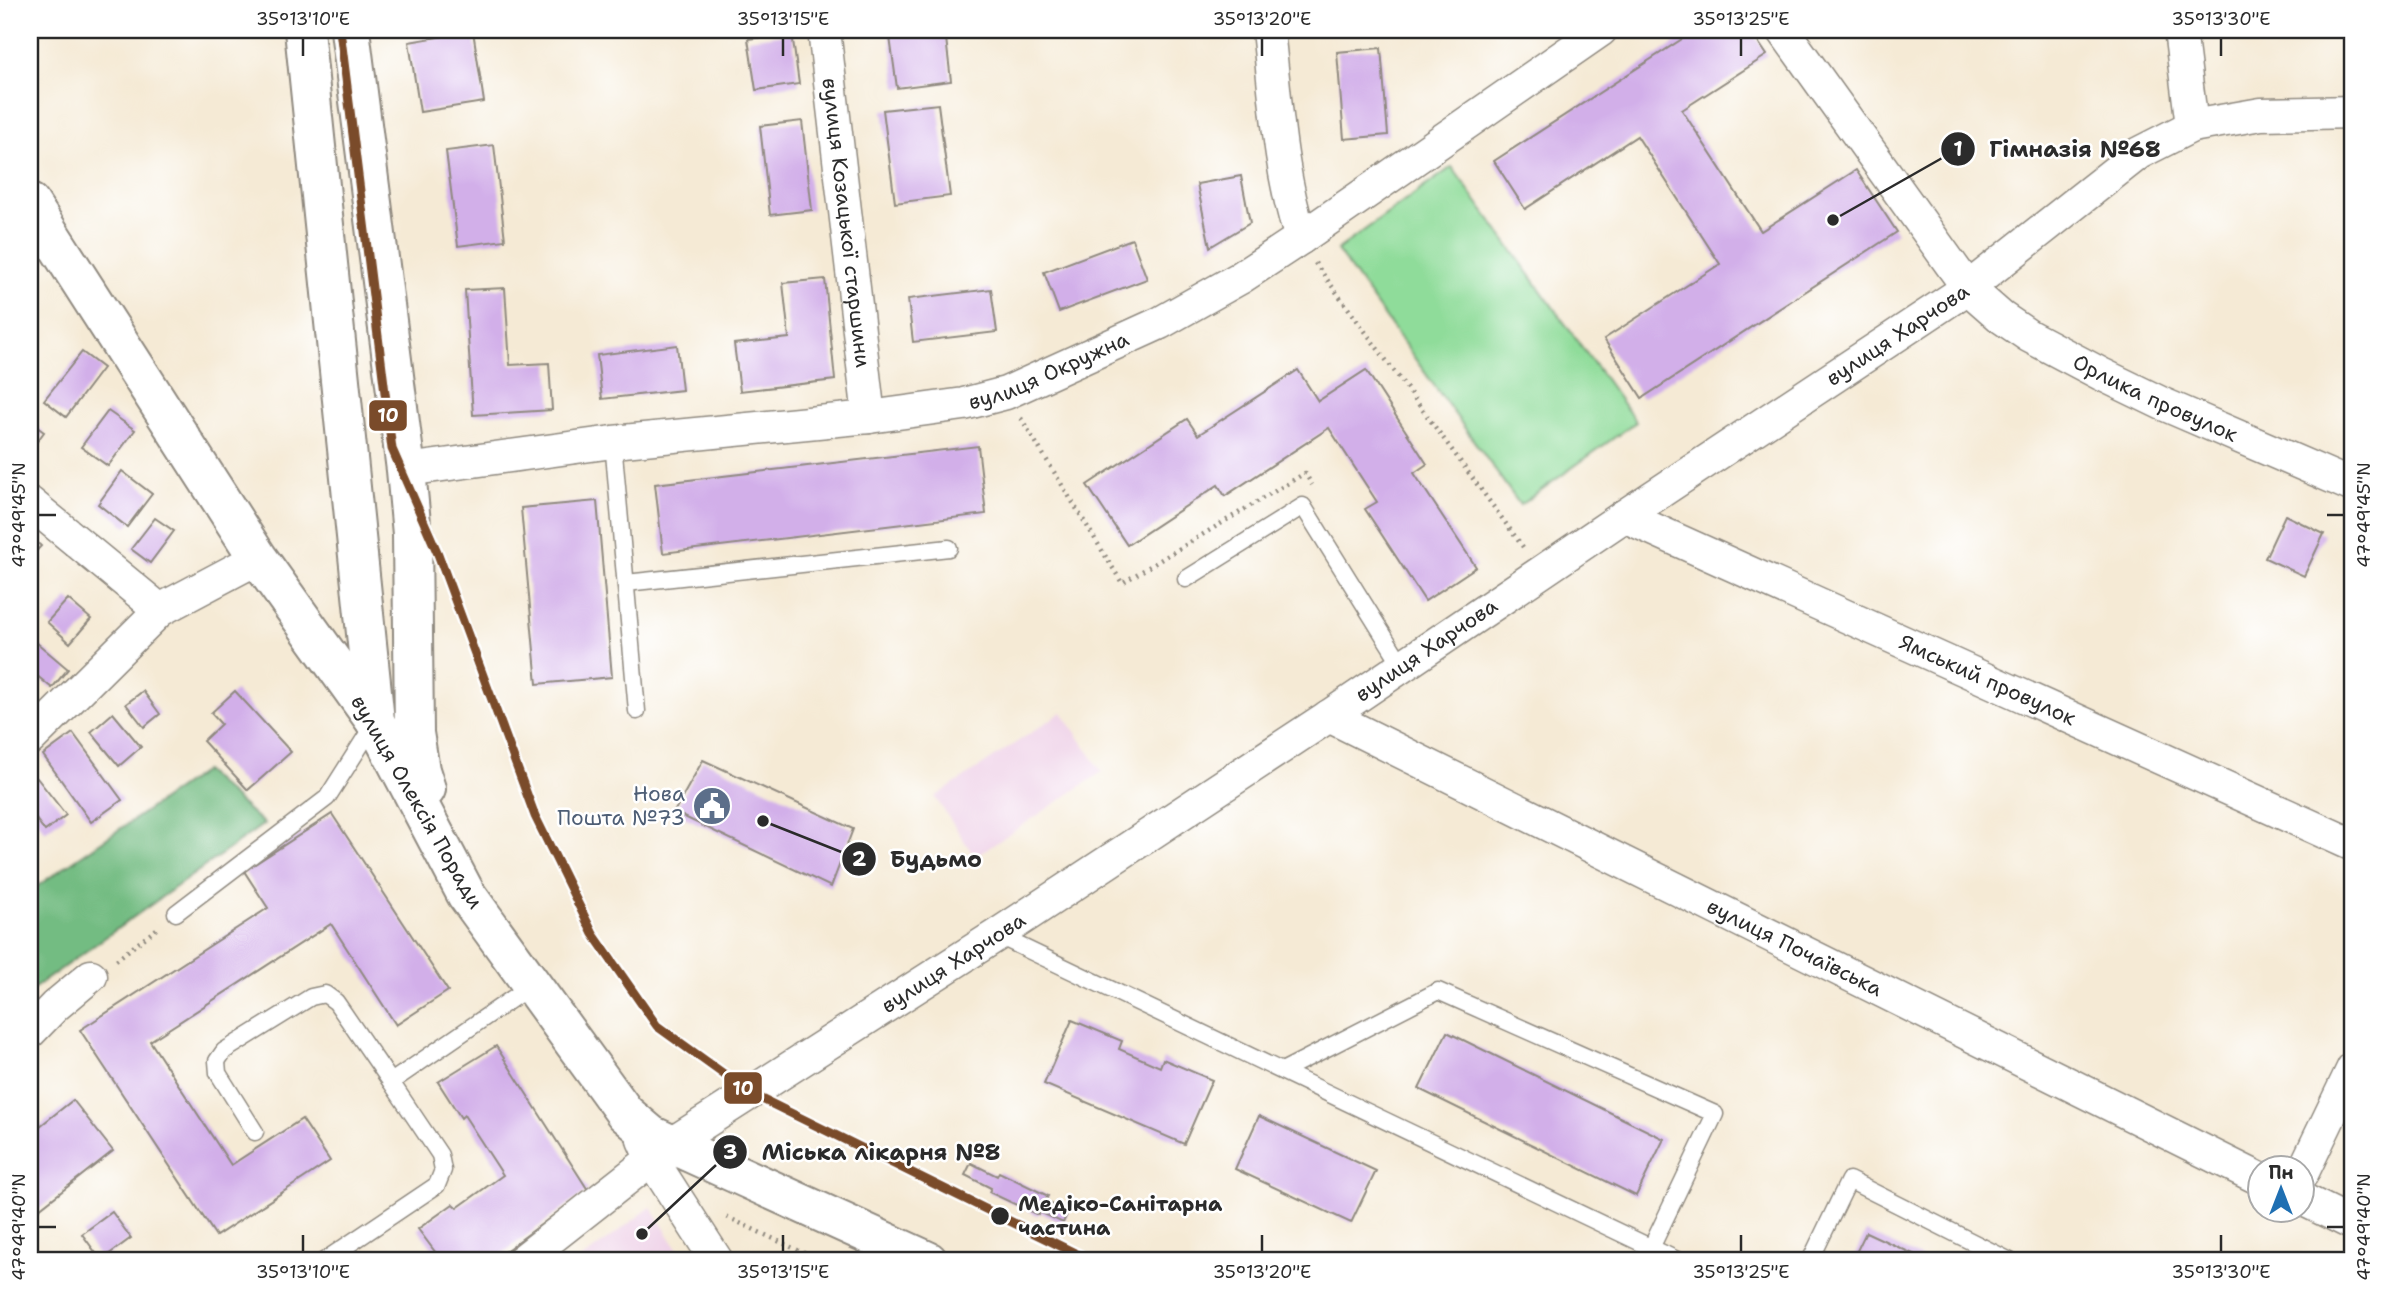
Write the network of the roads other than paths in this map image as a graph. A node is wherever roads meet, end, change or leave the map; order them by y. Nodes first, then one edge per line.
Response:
1 (304, 30) edge
2 (350, 30) edge
3 (824, 30) edge
4 (1268, 30) edge
5 (1601, 30) edge
6 (1783, 30) edge
7 (2180, 30) edge
8 (2353, 112) edge
9 (2192, 126) junction
10 (30, 203) edge
11 (1301, 238) junction
12 (1968, 288) junction
13 (869, 417) junction
14 (613, 442) junction
15 (407, 470) junction
16 (2353, 486) edge
17 (30, 503) edge
18 (1624, 516) junction
19 (949, 548) dead end
20 (258, 558) junction
21 (1186, 579) dead end
22 (626, 583) junction
23 (160, 610) junction
24 (1402, 665) junction
25 (637, 711) dead end
26 (1329, 716) junction
27 (375, 721) junction
28 (30, 738) edge
29 (2353, 845) edge
30 (466, 894) junction
31 (176, 913) road end
32 (997, 935) junction
33 (103, 969) road end
34 (532, 985) junction
35 (30, 1032) edge
36 (2353, 1068) edge
37 (1282, 1071) junction
38 (391, 1082) junction
39 (255, 1132) dead end
40 (661, 1152) junction
41 (2312, 1154) edge
42 (2246, 1172) edge
43 (2316, 1206) edge
44 (2353, 1224) edge
45 (1651, 1248) junction
46 (324, 1261) edge
47 (522, 1261) edge
48 (717, 1261) edge
49 (928, 1261) edge
50 (1679, 1261) edge
51 (1810, 1261) edge
52 (2010, 1261) edge

1 - 27 main road
2 - 15 main road
3 - 13 street, вулиця Козацької старшини
4 - 11 street
5 - 11 street, вулиця Окружна
6 - 12 street, Орлика провулок
7 - 9 street
8 - 9 street, вулиця Харчова
9 - 12 street, вулиця Харчова
10 - 20 main road, вулиця Олексія Поради
11 - 13 street, вулиця Окружна
12 - 16 street, Орлика провулок
12 - 18 street, вулиця Харчова
13 - 14 street, вулиця Окружна
14 - 15 street, вулиця Окружна
14 - 22 lane
15 - 30 main road
17 - 23 street
18 - 24 street, вулиця Харчова
18 - 29 street, Ямський провулок
19 - 22 lane
20 - 23 street
20 - 27 main road, вулиця Олексія Поради
21 - 24 lane
22 - 25 lane
23 - 28 street
24 - 26 street, вулиця Харчова
26 - 32 street, вулиця Харчова
26 - 42 street, вулиця Почаївська
27 - 30 main road, вулиця Олексія Поради
27 - 31 lane
30 - 34 main road, вулиця Олексія Поради
32 - 37 lane
32 - 40 street, вулиця Харчова
33 - 35 street
34 - 38 lane
34 - 40 main road, вулиця Олексія Поради
36 - 41 street
37 - 45 lane
37 - 45 lane
38 - 39 lane
38 - 46 lane
40 - 47 street, вулиця Харчова
40 - 48 street
40 - 49 main road, вулиця Олексія Поради
43 - 44 street
45 - 50 lane
51 - 52 lane

